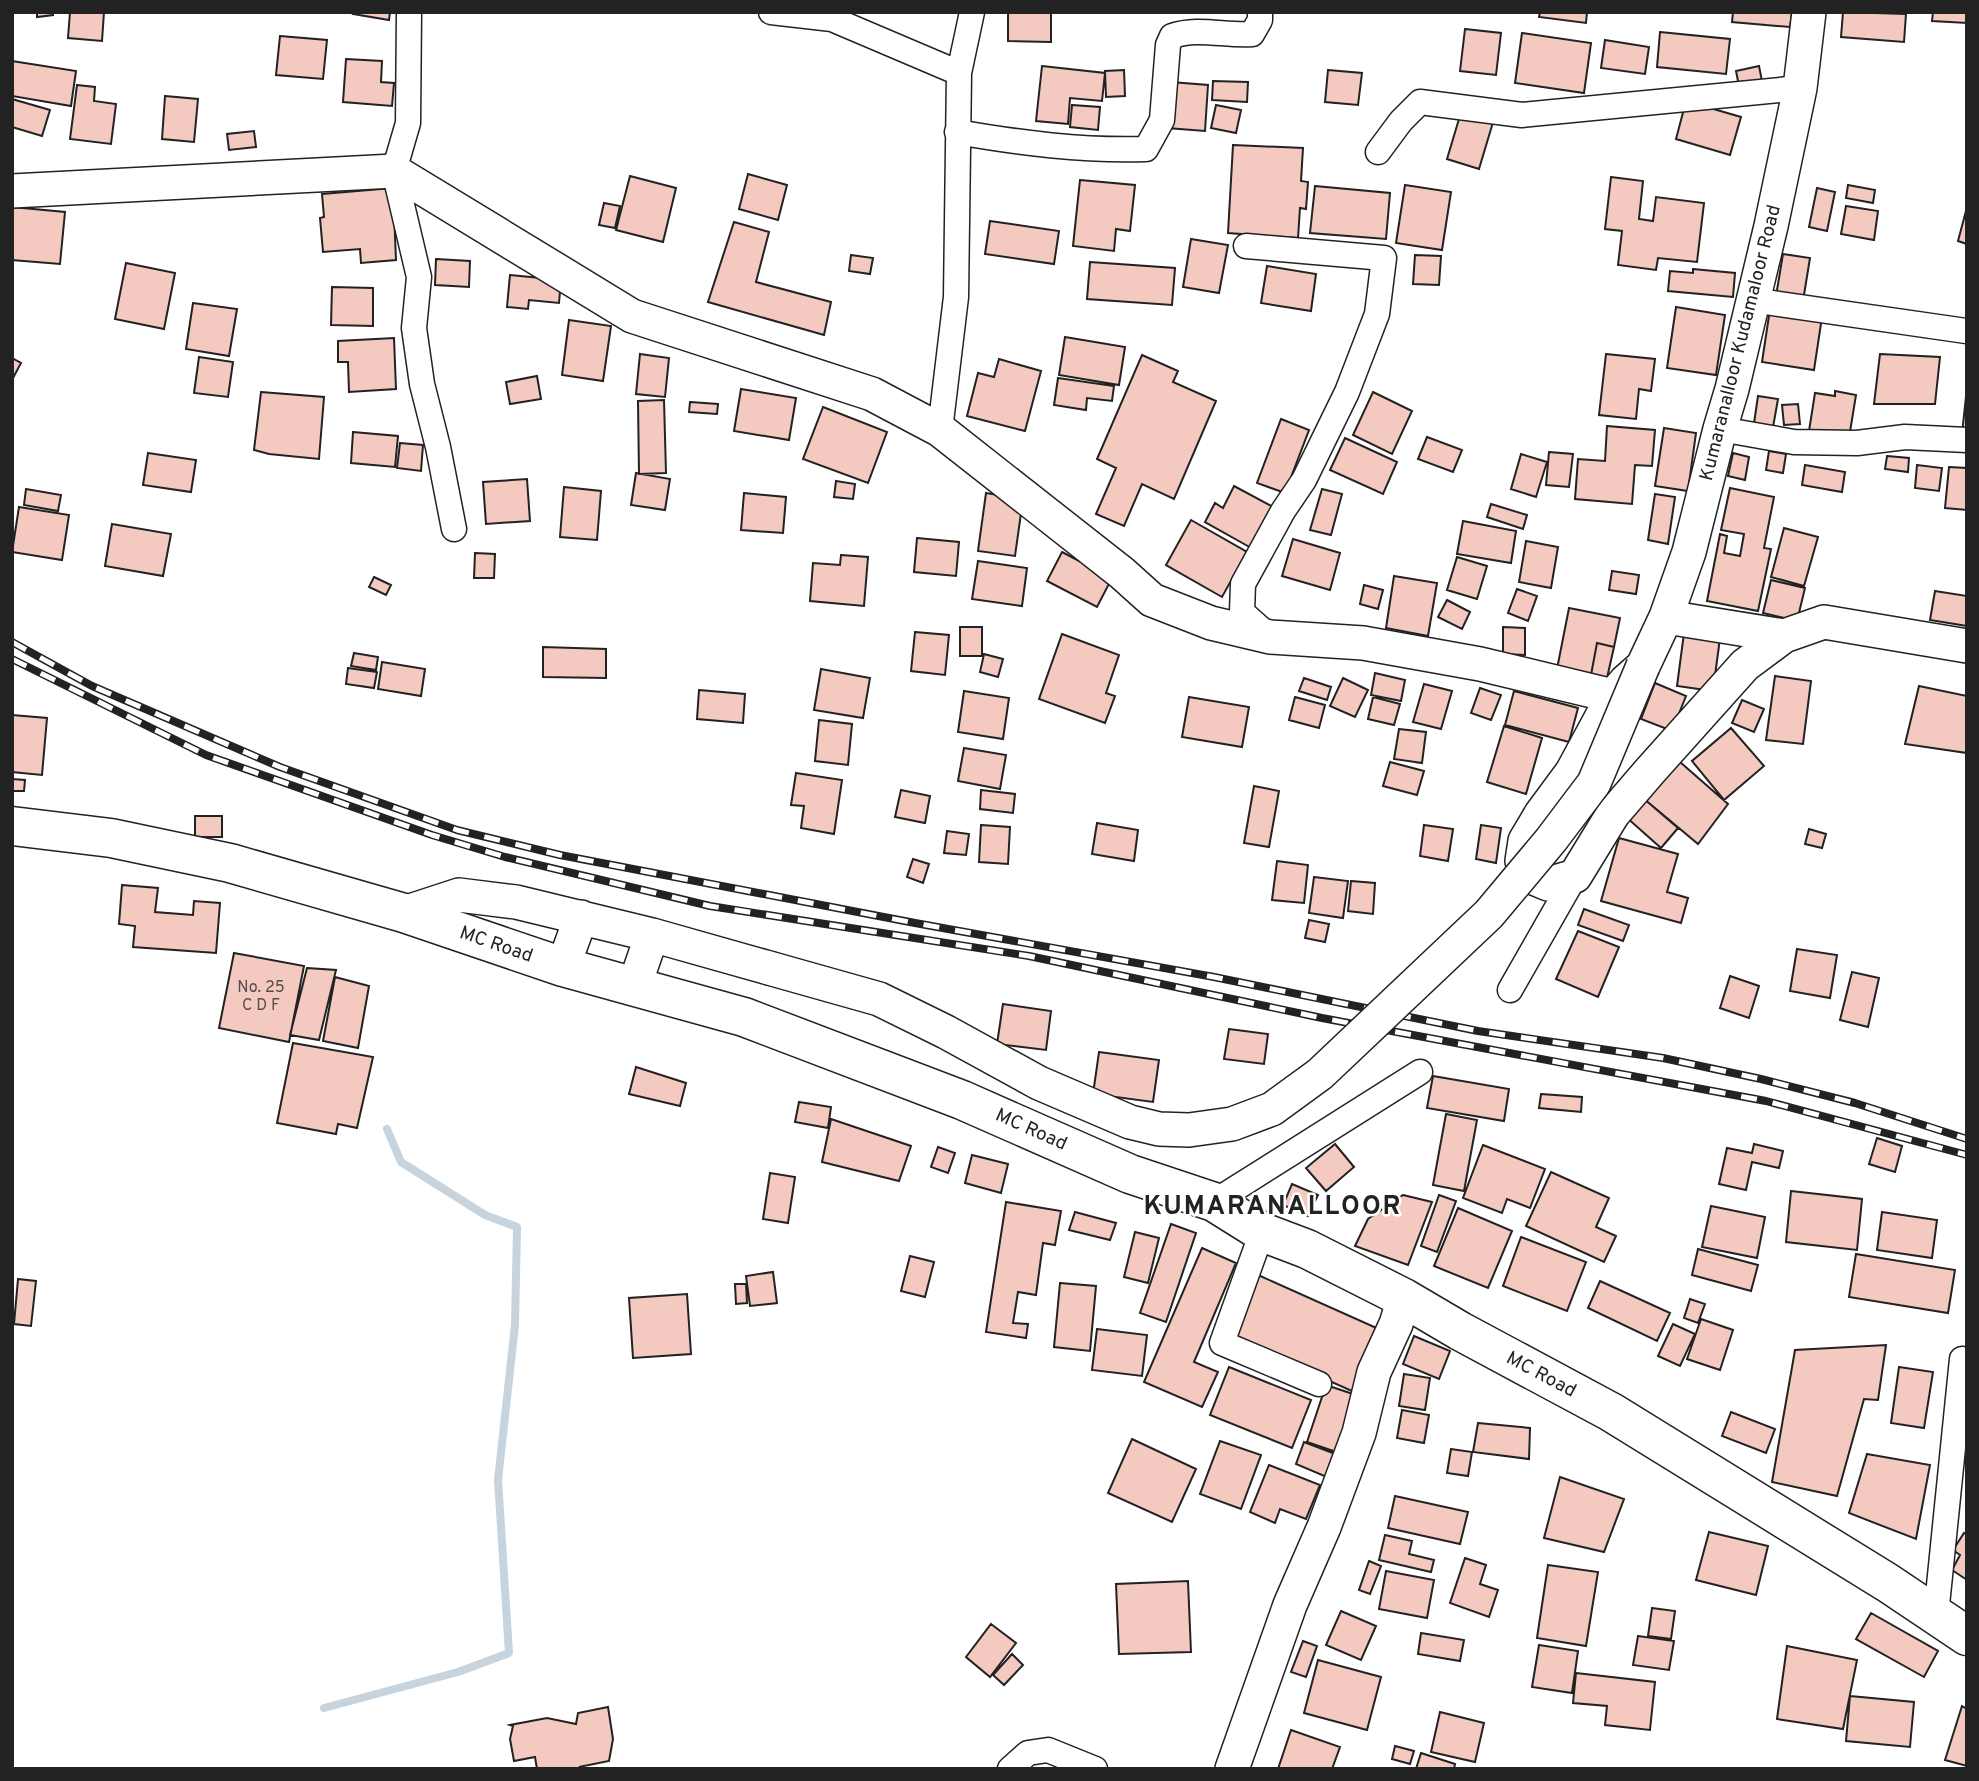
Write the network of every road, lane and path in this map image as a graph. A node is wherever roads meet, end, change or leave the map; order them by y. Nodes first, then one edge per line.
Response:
1 (410, 12) edge
2 (771, 12) edge
3 (972, 12) edge
4 (1260, 12) edge
5 (1810, 12) edge
6 (959, 73) junction
7 (1800, 88) junction
8 (957, 132) junction
9 (1378, 152) dead end
10 (394, 171) junction
11 (12, 191) edge
12 (1246, 246) dead end
13 (1752, 300) junction
14 (1966, 331) edge
15 (1720, 429) junction
16 (940, 430) junction
17 (1967, 440) edge
18 (454, 529) dead end
19 (1666, 617) junction
20 (1784, 636) junction
21 (1270, 637) junction
22 (1967, 646) edge
23 (1643, 666) junction
24 (1613, 696) junction
25 (12, 826) edge
26 (1575, 876) junction
27 (404, 913) junction
28 (581, 918) junction
29 (652, 935) junction
30 (563, 967) junction
31 (634, 988) junction
32 (1510, 990) dead end
33 (1420, 1072) dead end
34 (1214, 1202) junction
35 (1262, 1232) junction
36 (1404, 1298) junction
37 (1962, 1359) dead end
38 (1319, 1384) dead end
39 (1936, 1615) junction
40 (1967, 1636) edge
41 (1010, 1769) edge
42 (1095, 1769) edge
43 (1232, 1769) edge

1 - 10 street
2 - 6 street
3 - 6 street
4 - 8 street
5 - 7 street, Kumaranalloor Kudamaloor Road
6 - 8 street
7 - 9 street
7 - 13 street, Kumaranalloor Kudamaloor Road
8 - 16 street
10 - 11 street
10 - 16 street
10 - 18 street
12 - 21 street
13 - 14 street
13 - 15 street, Kumaranalloor Kudamaloor Road
15 - 17 street
15 - 19 street, Kumaranalloor Kudamaloor Road
16 - 21 street
19 - 20 street
19 - 23 street, Kumaranalloor Kudamaloor Road
20 - 22 street
20 - 26 street
21 - 24 street
23 - 24 street
23 - 29 street, Kumaranalloor Kudamaloor Road, bridge
24 - 26 street
25 - 27 main road, MC Road
26 - 32 street
27 - 28 street, Kumaranalloor Kudamaloor Road
27 - 30 main road, MC Road
28 - 29 street, Kumaranalloor Kudamaloor Road
28 - 30 street
29 - 31 street
30 - 31 main road, MC Road
31 - 34 main road, MC Road
33 - 34 street
34 - 35 main road, MC Road
35 - 36 main road, MC Road
35 - 38 street
36 - 39 main road, MC Road
36 - 43 street
37 - 39 street
39 - 40 main road, MC Road
41 - 42 street

